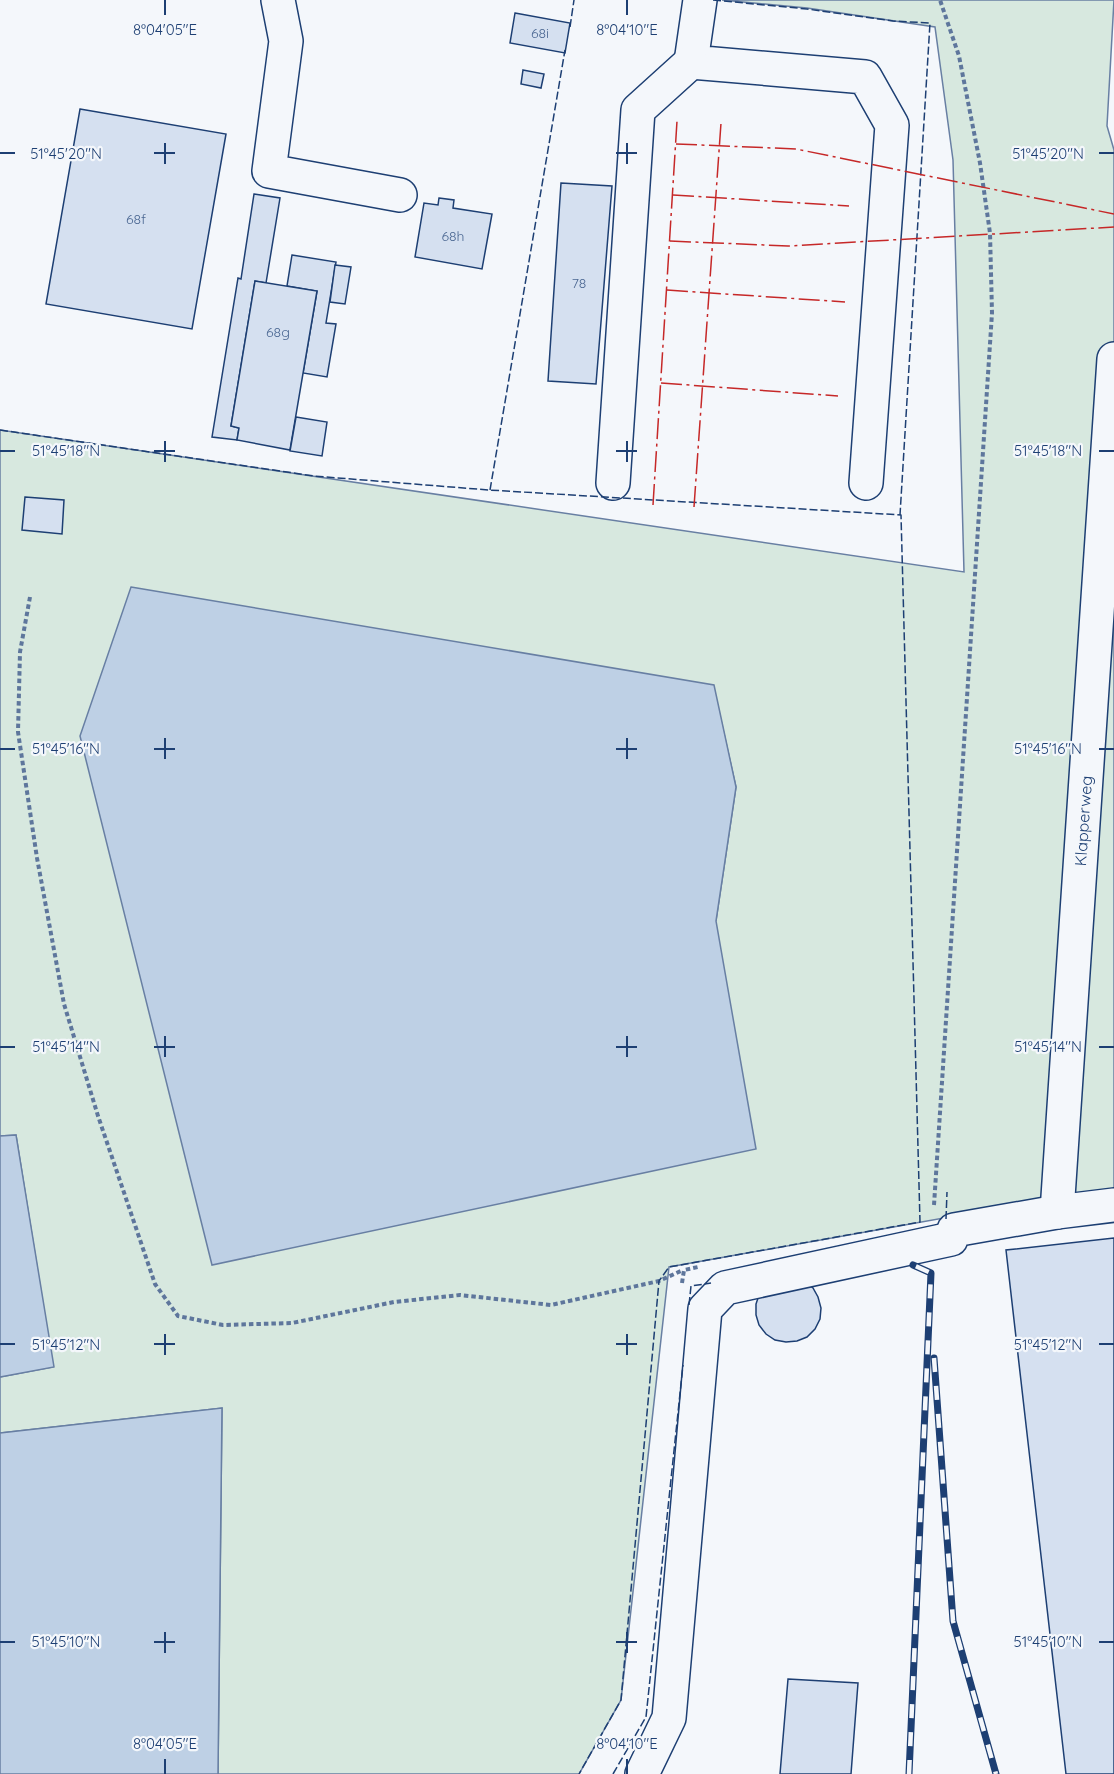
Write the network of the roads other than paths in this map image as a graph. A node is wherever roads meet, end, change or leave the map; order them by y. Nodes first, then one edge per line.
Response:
1 (278, 0) edge
2 (700, 0) edge
3 (691, 62) junction
4 (400, 195) dead end
5 (1114, 359) edge
6 (613, 483) dead end
7 (866, 483) dead end
8 (1114, 1205) edge
9 (1057, 1212) junction
10 (642, 1774) edge

1 - 4 lane
2 - 3 lane
3 - 6 lane
3 - 7 lane
5 - 9 lane, Klapperweg
8 - 9 lane
9 - 10 lane

